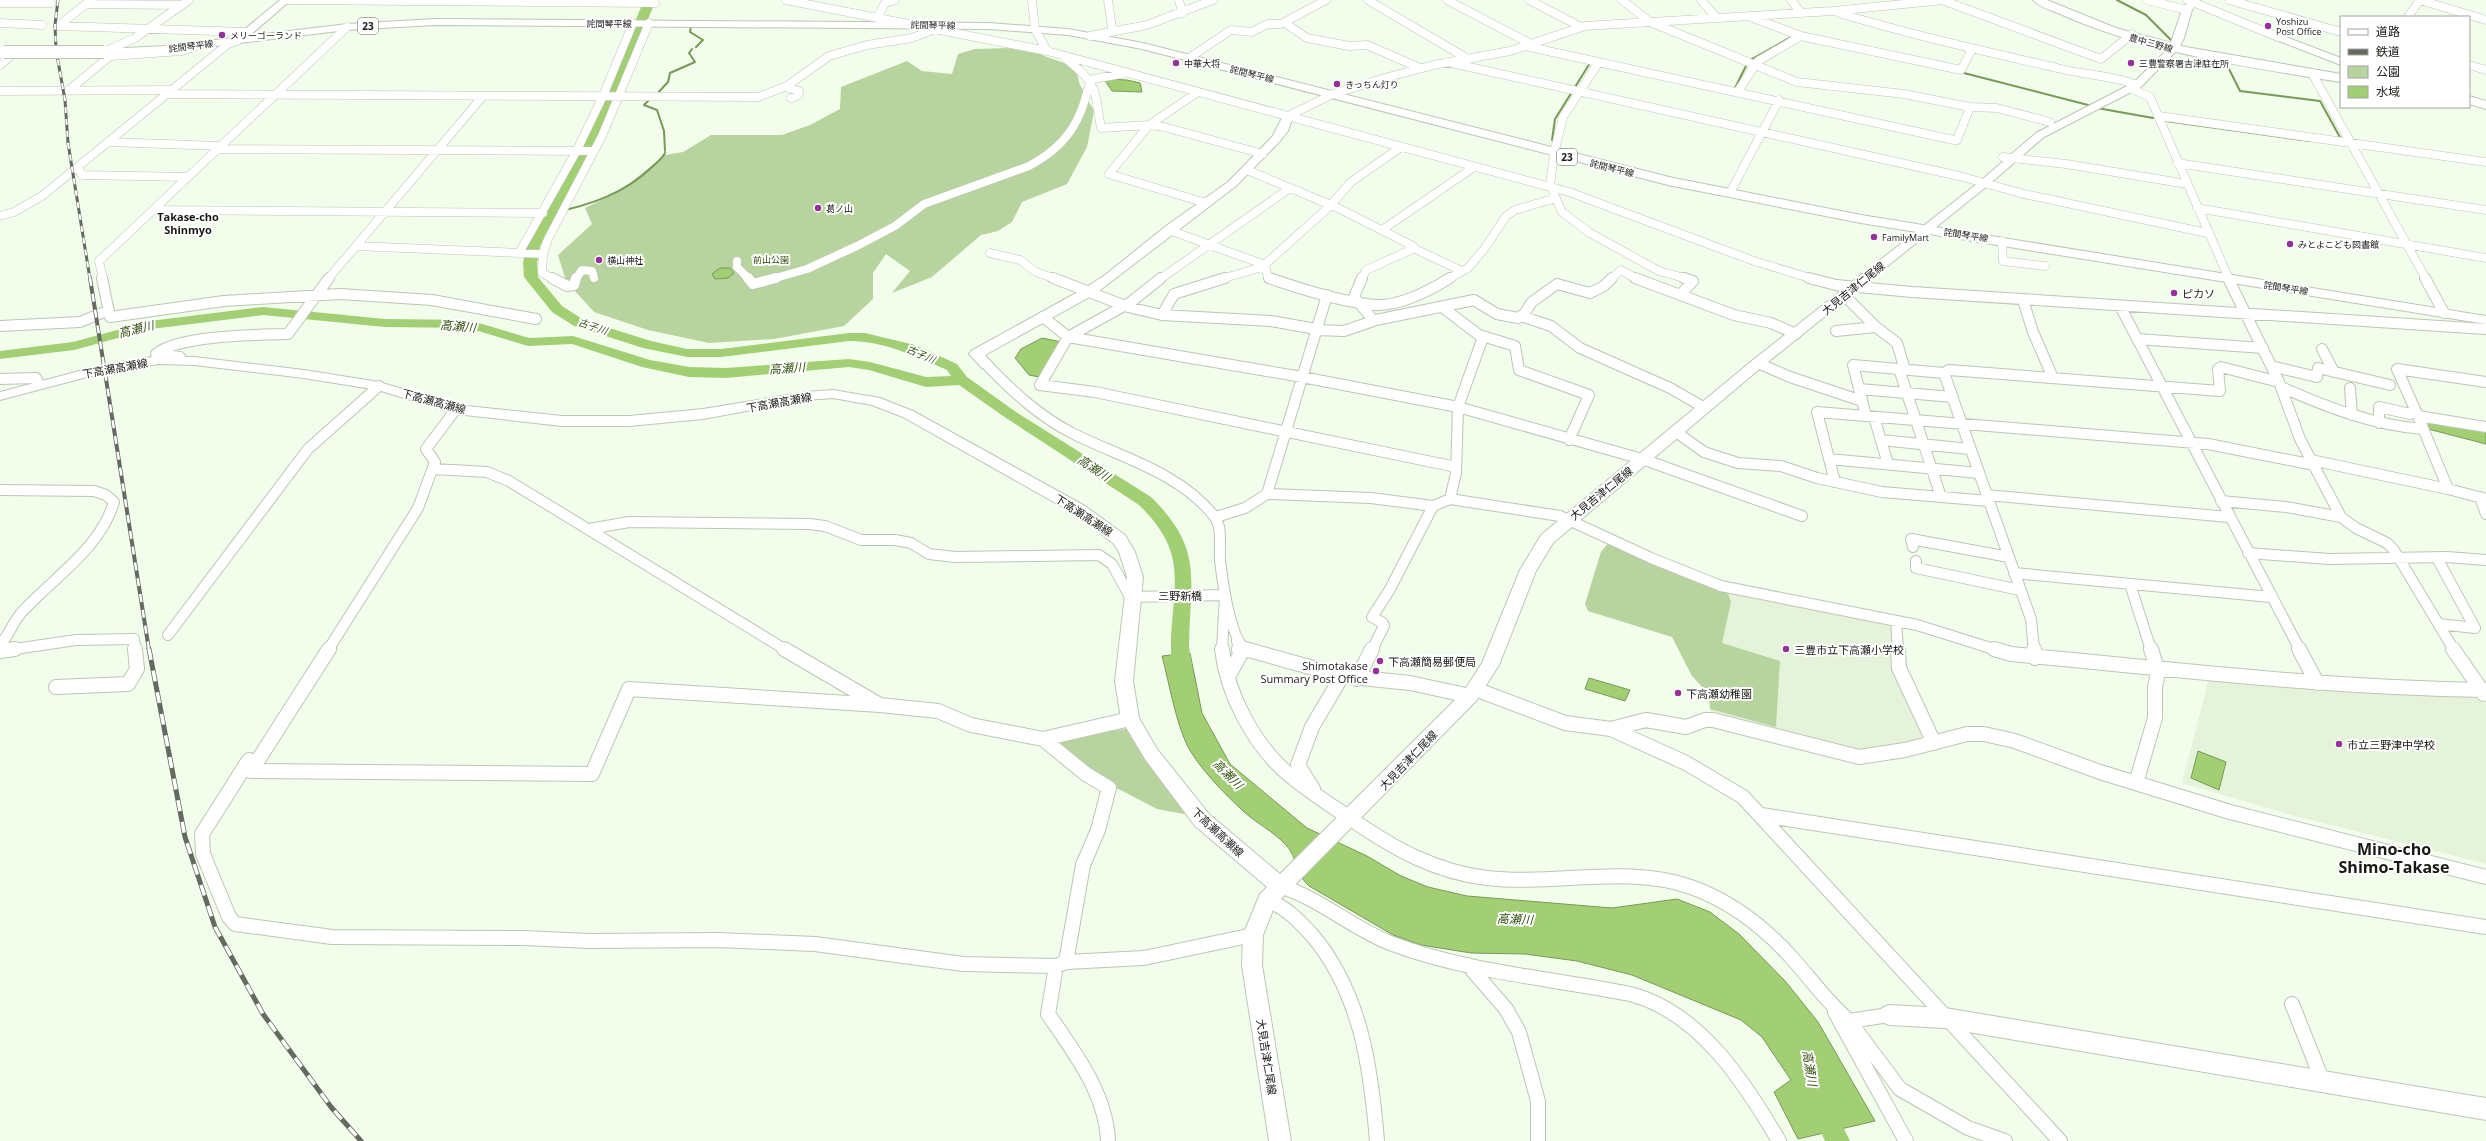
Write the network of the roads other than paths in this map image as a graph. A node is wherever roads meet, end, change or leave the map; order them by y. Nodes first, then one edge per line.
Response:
1 (129, 0) edge
2 (189, 0) edge
3 (286, 0) edge
4 (786, 0) edge
5 (895, 0) edge
6 (1032, 0) edge
7 (1108, 0) edge
8 (1179, 0) edge
9 (1213, 0) edge
10 (1326, 0) edge
11 (1368, 0) edge
12 (1446, 0) edge
13 (1529, 0) edge
14 (1548, 0) edge
15 (1622, 0) edge
16 (1701, 0) edge
17 (1791, 0) edge
18 (1943, 0) edge
19 (2038, 0) edge
20 (2147, 0) edge
21 (2230, 0) edge
22 (2420, 0) edge
23 (470, 1) edge
24 (1925, 1) edge
25 (2, 2) edge
26 (89, 2) edge
27 (655, 2) dead end
28 (883, 2) edge
29 (51, 3) dead end
30 (2190, 3) edge
31 (122, 5) junction
32 (180, 5) junction
33 (1833, 11) junction
34 (1801, 12) junction
35 (1182, 13) junction
36 (1749, 16) junction
37 (2409, 16) edge
38 (1564, 17) junction
39 (877, 18) junction
40 (1717, 18) junction
41 (2486, 20) edge
42 (1650, 22) junction
43 (0, 23) edge
44 (633, 23) junction
45 (649, 23) junction
46 (1285, 23) junction
47 (42, 25) dead end
48 (916, 25) junction
49 (154, 27) junction
50 (347, 27) junction
51 (1581, 27) junction
52 (936, 29) junction
53 (1036, 29) junction
54 (1115, 30) junction
55 (248, 32) junction
56 (2340, 32) edge
57 (2131, 35) junction
58 (1090, 36) junction
59 (1801, 36) junction
60 (2278, 37) joint
61 (237, 41) junction
62 (199, 45) junction
63 (1528, 45) junction
64 (22, 47) dead end
65 (118, 48) junction
66 (623, 48) junction
67 (639, 48) junction
68 (1972, 49) junction
69 (2173, 50) junction
70 (1047, 51) junction
71 (6, 52) edge
72 (61, 52) dead end
73 (105, 53) junction
74 (1064, 56) junction
75 (1189, 58) junction
76 (1468, 59) junction
77 (1447, 62) junction
78 (1599, 62) junction
79 (1752, 62) junction
80 (2340, 62) edge
81 (0, 65) edge
82 (2470, 65) edge
83 (1420, 68) junction
84 (2486, 70) edge
85 (1129, 73) junction
86 (2312, 73) junction
87 (2340, 78) edge
88 (1090, 82) junction
89 (785, 87) junction
90 (2135, 87) junction
91 (69, 90) junction
92 (0, 91) edge
93 (169, 92) junction
94 (1198, 92) junction
95 (1578, 92) junction
96 (1738, 92) junction
97 (276, 94) junction
98 (1332, 94) junction
99 (482, 96) junction
100 (603, 96) junction
101 (618, 96) junction
102 (791, 98) dead end
103 (1779, 100) junction
104 (2470, 100) edge
105 (2486, 105) edge
106 (1970, 108) junction
107 (1288, 116) junction
108 (2159, 116) junction
109 (2050, 122) dead end
110 (1148, 125) junction
111 (1761, 132) junction
112 (108, 142) junction
113 (2351, 143) junction
114 (220, 147) junction
115 (1401, 147) junction
116 (437, 150) junction
117 (594, 151) junction
118 (576, 152) junction
119 (1554, 153) junction
120 (1263, 154) junction
121 (2008, 158) junction
122 (2486, 162) edge
123 (2177, 163) junction
124 (78, 167) junction
125 (1474, 167) junction
126 (1247, 170) junction
127 (188, 177) junction
128 (1985, 183) junction
129 (2187, 184) junction
130 (1290, 188) junction
131 (1550, 188) junction
132 (1732, 189) dead end
133 (2379, 194) junction
134 (1556, 198) junction
135 (1206, 203) junction
136 (1331, 205) junction
137 (2197, 208) junction
138 (154, 210) junction
139 (2486, 210) edge
140 (387, 211) junction
141 (543, 213) junction
142 (0, 216) edge
143 (1927, 229) junction
144 (1168, 230) junction
145 (1382, 230) junction
146 (2207, 233) junction
147 (2002, 241) junction
148 (1208, 244) junction
149 (2407, 245) junction
150 (356, 246) junction
151 (1413, 248) junction
152 (521, 253) junction
153 (990, 253) dead end
154 (543, 254) junction
155 (2486, 258) edge
156 (736, 261) dead end
157 (1265, 265) junction
158 (2045, 266) dead end
159 (1462, 272) junction
160 (594, 278) dead end
161 (2228, 278) junction
162 (1856, 286) junction
163 (1090, 291) junction
164 (1681, 294) junction
165 (315, 295) junction
166 (1327, 295) junction
167 (1844, 295) junction
168 (2023, 300) junction
169 (1356, 302) junction
170 (1125, 306) junction
171 (2120, 306) junction
172 (1442, 307) junction
173 (109, 310) junction
174 (2444, 313) junction
175 (2246, 314) junction
176 (1162, 315) junction
177 (1521, 316) junction
178 (1043, 317) junction
179 (536, 318) dead end
180 (2486, 320) edge
181 (1374, 321) junction
182 (0, 326) edge
183 (1876, 327) junction
184 (2486, 329) edge
185 (1316, 330) junction
186 (1836, 331) dead end
187 (1796, 334) junction
188 (1068, 337) junction
189 (1484, 337) junction
190 (2137, 339) junction
191 (2263, 348) junction
192 (2322, 349) dead end
193 (194, 360) junction
194 (1758, 363) junction
195 (987, 365) joint
196 (2271, 366) junction
197 (1902, 369) junction
198 (2334, 372) junction
199 (1944, 373) junction
200 (1302, 377) junction
201 (2053, 378) junction
202 (0, 379) edge
203 (2486, 382) edge
204 (39, 384) junction
205 (2280, 385) junction
206 (2390, 385) dead end
207 (379, 386) junction
208 (2161, 386) junction
209 (2350, 388) dead end
210 (1859, 389) junction
211 (1907, 393) junction
212 (0, 396) edge
213 (1952, 397) junction
214 (1862, 401) junction
215 (1458, 407) junction
216 (1705, 408) junction
217 (456, 409) junction
218 (2352, 415) junction
219 (2414, 415) junction
220 (1870, 416) junction
221 (1915, 420) junction
222 (2379, 423) junction
223 (1962, 424) junction
224 (2486, 427) edge
225 (2423, 429) junction
226 (1285, 431) junction
227 (1676, 432) junction
228 (1569, 440) junction
229 (1881, 440) junction
230 (2191, 442) junction
231 (1923, 444) junction
232 (1970, 449) junction
233 (1642, 459) junction
234 (1829, 459) junction
235 (2313, 462) junction
236 (1888, 464) junction
237 (1456, 467) junction
238 (1931, 468) junction
239 (434, 469) junction
240 (1979, 473) junction
241 (1835, 482) junction
242 (2448, 489) junction
243 (0, 490) edge
244 (1267, 494) junction
245 (1941, 497) junction
246 (1988, 498) junction
247 (2483, 498) edge
248 (1450, 499) junction
249 (2221, 501) junction
250 (1433, 506) junction
251 (2486, 514) edge
252 (1802, 516) dead end
253 (1216, 517) junction
254 (2229, 517) junction
255 (2341, 517) junction
256 (1568, 520) junction
257 (588, 529) junction
258 (1913, 547) dead end
259 (2248, 553) junction
260 (2009, 557) junction
261 (2436, 558) junction
262 (2400, 559) junction
263 (2486, 560) edge
264 (1916, 561) dead end
265 (2014, 573) junction
266 (2130, 584) junction
267 (2020, 590) junction
268 (1134, 595) junction
269 (1225, 595) junction
270 (2271, 597) junction
271 (1896, 621) junction
272 (2439, 624) junction
273 (168, 635) dead end
274 (1237, 640) junction
275 (0, 645) edge
276 (0, 651) edge
277 (2035, 658) junction
278 (2157, 668) junction
279 (1342, 676) junction
280 (1228, 677) junction
281 (1357, 679) junction
282 (2317, 683) junction
283 (56, 687) dead end
284 (2484, 692) edge
285 (1472, 693) junction
286 (880, 705) junction
287 (1130, 719) junction
288 (1612, 729) junction
289 (1043, 739) junction
290 (1934, 742) junction
291 (249, 760) dead end
292 (2136, 783) junction
293 (1317, 795) junction
294 (1761, 815) junction
295 (1351, 818) junction
296 (2486, 877) edge
297 (1274, 893) junction
298 (2486, 926) edge
299 (1253, 935) junction
300 (1061, 964) junction
301 (1468, 965) junction
302 (2292, 1004) dead end
303 (1832, 1007) junction
304 (1889, 1015) joint
305 (1945, 1018) junction
306 (1849, 1021) junction
307 (2323, 1082) junction
308 (2486, 1109) edge
309 (1108, 1141) edge
310 (1280, 1141) edge
311 (1377, 1141) edge
312 (1538, 1141) edge
313 (1779, 1141) edge
314 (1906, 1141) edge
315 (2005, 1141) edge
316 (2060, 1141) edge

1 - 31 street
2 - 32 street
3 - 23 street
3 - 55 main road
4 - 39 street
5 - 28 street
6 - 53 street
7 - 54 street
8 - 35 street
9 - 35 street
10 - 46 street
11 - 76 street
12 - 63 street
13 - 38 street
14 - 38 street
15 - 42 street
16 - 40 street
17 - 34 street
18 - 24 street
18 - 57 street
19 - 57 main road, 豊中三野線
20 - 30 street
21 - 56 street
22 - 37 street
22 - 41 street
23 - 27 street
24 - 33 street
25 - 29 street
26 - 31 street
26 - 49 street
28 - 39 street
30 - 60 street
30 - 69 main road, 大見吉津仁尾線
31 - 32 street
32 - 49 street
33 - 34 street
33 - 68 street
34 - 36 street
35 - 54 street
36 - 40 street
36 - 59 street
38 - 51 street
39 - 48 street
40 - 42 street
42 - 51 street
42 - 79 street
43 - 47 street
44 - 45 main road, 詫間琴平線 / 23
44 - 50 main road, 詫間琴平線 / 23
44 - 66 street
45 - 48 main road, 詫間琴平線 / 23
45 - 67 street
46 - 75 street
46 - 83 street
48 - 52 street
48 - 53 main road, 詫間琴平線 / 23
49 - 55 street
49 - 65 street
50 - 61 main road, 詫間琴平線 / 23
50 - 97 street
51 - 63 street
52 - 70 street
52 - 89 street
53 - 58 main road, 詫間琴平線 / 23
53 - 70 street
54 - 58 street
55 - 61 main road
57 - 69 main road, 豊中三野線
58 - 75 main road, 詫間琴平線 / 23
59 - 68 street
59 - 79 street
60 - 80 main road
61 - 62 main road, 詫間琴平線 / 23
61 - 93 street
62 - 65 street
62 - 73 main road, 詫間琴平線 / 23
63 - 76 street
63 - 78 street
64 - 71 street
65 - 73 street
66 - 67 street
66 - 100 street
67 - 101 street
68 - 90 street
69 - 86 main road, 豊中三野線
69 - 90 main road, 大見吉津仁尾線
70 - 74 street
71 - 73 main road, 詫間琴平線 / 23, bridge
71 - 81 street
72 - 73 street
73 - 91 street
74 - 85 street
74 - 88 street
75 - 98 main road, 詫間琴平線 / 23
76 - 77 street
77 - 83 street
77 - 95 street
78 - 95 street
78 - 96 street
79 - 96 street
79 - 106 street
82 - 84 street
83 - 98 street
85 - 88 street
85 - 94 street
86 - 87 main road, 豊中三野線
86 - 113 street
88 - 110 street
88 - 156 street
89 - 101 street
89 - 102 street
90 - 108 street
90 - 121 main road, 大見吉津仁尾線
91 - 92 street
91 - 93 street
93 - 97 street
93 - 112 street
94 - 107 street
94 - 110 street
95 - 111 street
95 - 119 street
96 - 103 street
97 - 99 street
97 - 114 street
98 - 107 street
98 - 119 main road, 詫間琴平線 / 23
99 - 100 street
99 - 116 street
100 - 101 street
100 - 118 street
101 - 117 street
103 - 106 street
103 - 111 street
104 - 105 main road
106 - 109 street
107 - 115 street
107 - 120 main road
108 - 113 street
108 - 123 street
110 - 120 street
110 - 135 street
111 - 128 street
111 - 132 street
112 - 114 street
112 - 124 street
113 - 122 street
113 - 133 street
114 - 116 street
114 - 127 street
115 - 125 street
115 - 136 street
116 - 118 street
116 - 140 street
117 - 118 street
117 - 154 street
118 - 141 street
119 - 131 street
119 - 143 main road, 詫間琴平線 / 23
120 - 126 main road
121 - 128 main road, 大見吉津仁尾線
121 - 129 street
123 - 129 street
123 - 133 street
124 - 127 street
124 - 142 street
125 - 131 street
125 - 145 street
126 - 130 street
126 - 135 main road
127 - 138 street
128 - 143 main road, 大見吉津仁尾線
128 - 146 street
129 - 137 street
130 - 136 street
130 - 148 street
131 - 134 street
131 - 162 street
133 - 139 street
133 - 149 street
134 - 159 street
134 - 164 street
135 - 144 main road
136 - 145 street
136 - 157 street
137 - 146 street
137 - 149 street
138 - 140 street
138 - 173 street
140 - 141 street
140 - 150 street
141 - 152 street
143 - 147 main road, 詫間琴平線 / 23
143 - 162 main road, 大見吉津仁尾線
144 - 148 street
144 - 163 main road
145 - 151 street
146 - 161 street
147 - 158 street
147 - 161 main road, 詫間琴平線 / 23
148 - 157 street
148 - 170 street
149 - 155 street
149 - 174 street
150 - 152 street
150 - 165 street
151 - 159 street
151 - 169 street
152 - 154 street
153 - 163 street
154 - 160 street
157 - 166 street
157 - 176 street
159 - 169 street
161 - 174 main road, 詫間琴平線 / 23
161 - 175 street
162 - 167 main road, 大見吉津仁尾線
162 - 168 street
163 - 170 street
163 - 178 main road
164 - 177 street
164 - 187 street
165 - 173 street
165 - 179 street
165 - 193 street
166 - 169 street
166 - 185 street
167 - 183 street
167 - 187 main road, 大見吉津仁尾線
168 - 171 street
168 - 201 street
169 - 181 street
170 - 176 street
170 - 188 street
171 - 175 street
171 - 190 street
172 - 177 street
172 - 181 street
172 - 189 street
173 - 182 street
174 - 180 main road, 詫間琴平線 / 23
175 - 184 street
175 - 191 street
176 - 185 street
177 - 216 street
178 - 188 street
178 - 195 main road
181 - 185 street
183 - 186 street
183 - 197 street
185 - 200 street
187 - 194 main road, 大見吉津仁尾線
188 - 200 street
188 - 226 street
189 - 215 street
189 - 228 street
190 - 191 street
190 - 208 street
191 - 196 street
192 - 198 street
193 - 204 main road, 下高瀬高瀬線
193 - 207 main road, 下高瀬高瀬線
194 - 214 street
194 - 216 main road, 大見吉津仁尾線
195 - 253 street
196 - 198 street
196 - 205 street
197 - 199 street
197 - 210 street
197 - 211 street
198 - 206 street
199 - 201 street
199 - 213 street
200 - 215 street
200 - 226 street
201 - 208 street
202 - 204 street
203 - 219 street
204 - 212 main road, 下高瀬高瀬線
205 - 208 street
205 - 218 street
205 - 235 street
207 - 217 main road, 下高瀬高瀬線
207 - 273 street
208 - 230 street
209 - 218 street
210 - 211 street
210 - 214 street
211 - 213 street
211 - 221 street
213 - 223 street
214 - 220 street
215 - 228 street
215 - 237 street
216 - 227 main road, 大見吉津仁尾線
217 - 239 street
217 - 268 main road, 下高瀬高瀬線
218 - 222 street
219 - 222 street
219 - 224 street
219 - 225 street
220 - 221 street
220 - 229 street
220 - 234 street
221 - 223 street
221 - 231 street
222 - 225 street
223 - 230 street
223 - 232 street
225 - 242 street
226 - 237 street
226 - 244 street
227 - 233 main road, 大見吉津仁尾線
227 - 241 street
228 - 233 street
229 - 231 street
229 - 236 street
230 - 235 street
230 - 249 street
231 - 232 street
231 - 238 street
232 - 240 street
233 - 252 street
233 - 256 main road, 大見吉津仁尾線
234 - 236 street
234 - 241 street
235 - 242 street
235 - 255 street
236 - 238 street
237 - 248 street
238 - 240 street
238 - 245 street
239 - 257 street
239 - 286 street
240 - 246 street
241 - 245 street
242 - 247 street
243 - 275 street
244 - 250 street
244 - 253 street
245 - 246 street
246 - 254 street
246 - 260 street
247 - 251 street
248 - 250 street
248 - 256 street
249 - 254 street
249 - 255 street
250 - 281 street
253 - 269 street
254 - 259 street
255 - 262 street
256 - 271 street
256 - 285 main road, 大見吉津仁尾線
257 - 268 street
257 - 286 street
258 - 260 street
259 - 262 street
259 - 270 street
260 - 265 street
261 - 262 street
261 - 263 street
261 - 272 street
262 - 272 street
264 - 267 street
265 - 266 street
265 - 267 street
266 - 270 street
266 - 278 street
267 - 277 street
268 - 269 street, 三野新橋
268 - 287 main road, 下高瀬高瀬線
269 - 274 street
269 - 280 street
270 - 282 street
271 - 277 street
271 - 290 street
272 - 284 street
274 - 279 street
274 - 280 street
276 - 283 street
277 - 278 street
278 - 282 street
278 - 292 street
279 - 281 street
279 - 293 street
280 - 293 street
281 - 285 street
282 - 284 street
285 - 288 street
285 - 295 main road, 大見吉津仁尾線
286 - 289 street
287 - 289 street
287 - 297 main road, 下高瀬高瀬線
288 - 290 street
288 - 294 street
289 - 300 street
290 - 292 street
291 - 300 street
292 - 296 street
293 - 295 street
294 - 298 street
294 - 305 street
295 - 297 main road, 大見吉津仁尾線
295 - 303 street
297 - 299 main road, 大見吉津仁尾線
297 - 301 street
297 - 311 street
299 - 300 street
299 - 310 main road, 大見吉津仁尾線
300 - 309 street
301 - 312 street
301 - 313 street
302 - 307 street
303 - 306 street
303 - 314 street
304 - 305 main road
304 - 306 street
305 - 307 main road
305 - 316 street
306 - 315 street
307 - 308 main road

